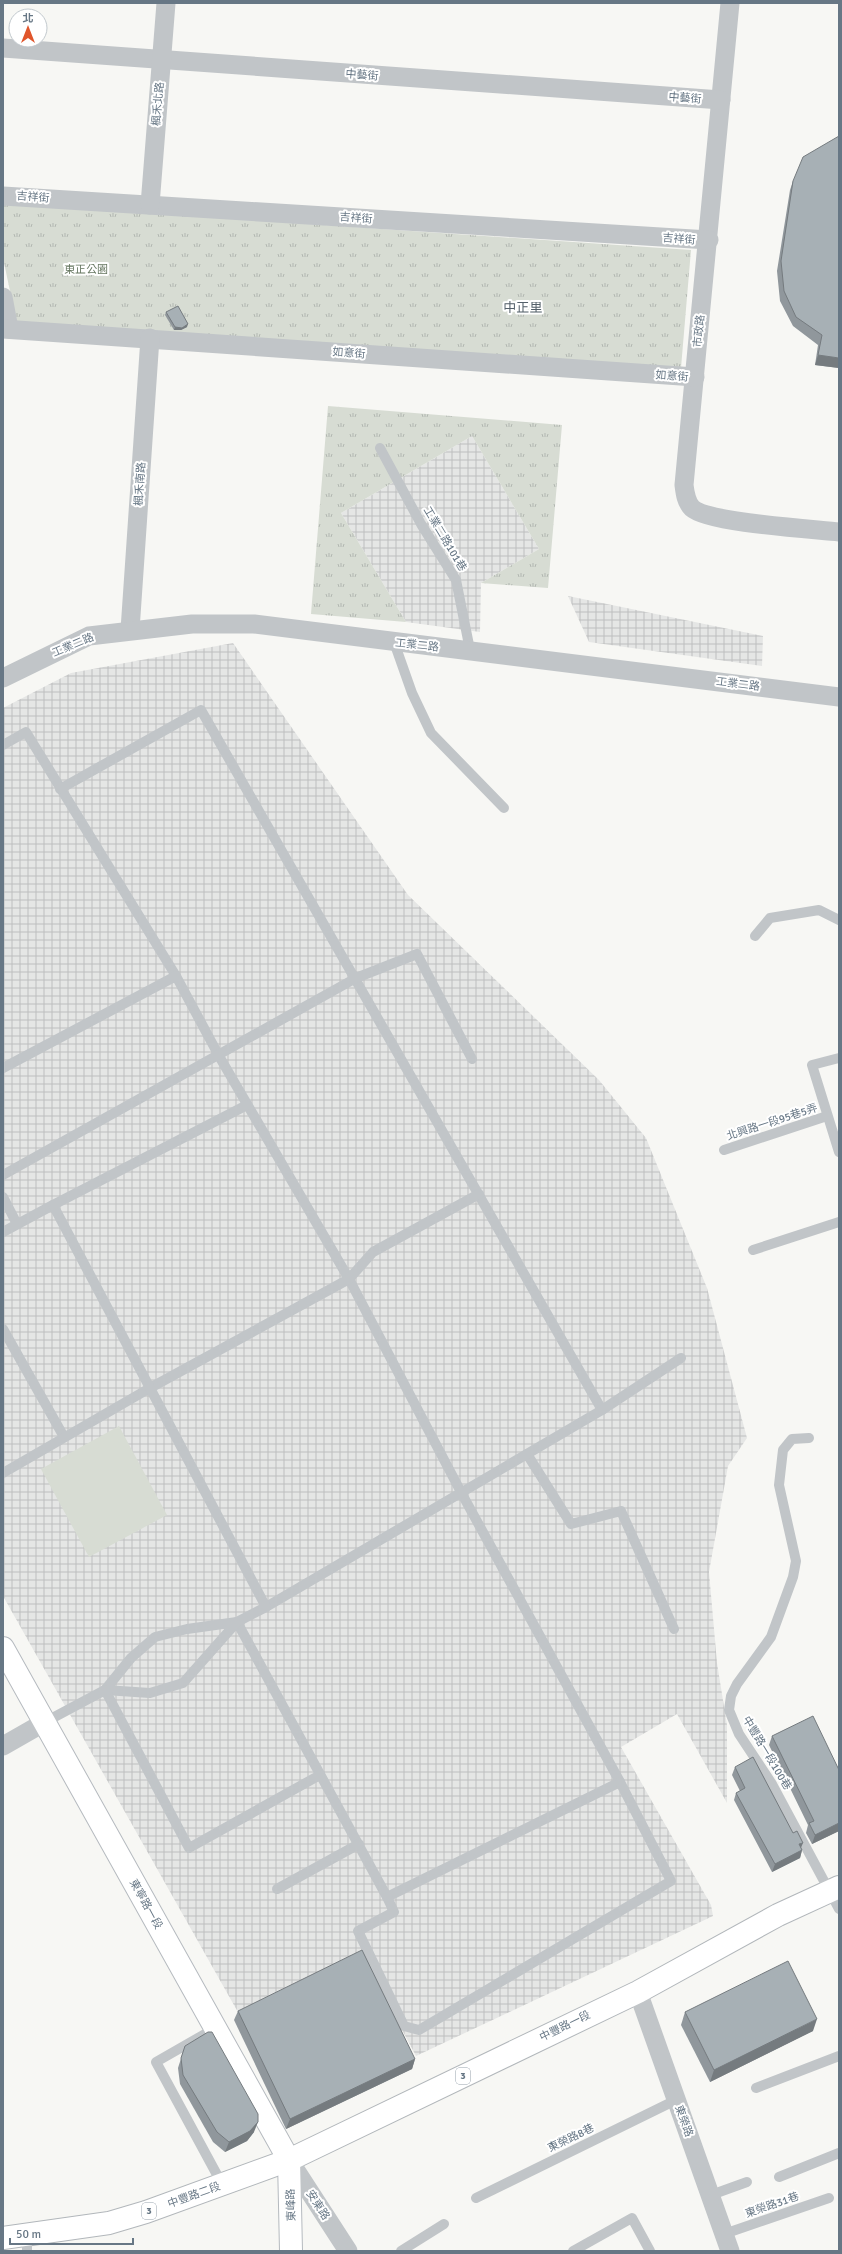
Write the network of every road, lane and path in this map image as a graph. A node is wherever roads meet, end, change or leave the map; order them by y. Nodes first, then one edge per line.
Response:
1 (166, 3) edge
2 (730, 3) edge
3 (3, 48) edge
4 (162, 60) junction
5 (721, 100) junction
6 (3, 196) edge
7 (150, 205) junction
8 (709, 240) junction
9 (3, 297) edge
10 (6, 329) edge
11 (150, 338) junction
12 (695, 378) junction
13 (380, 448) dead end
14 (839, 532) edge
15 (130, 630) junction
16 (394, 642) junction
17 (470, 650) junction
18 (3, 678) edge
19 (839, 697) edge
20 (3, 745) edge
21 (60, 789) junction
22 (504, 808) dead end
23 (839, 920) edge
24 (755, 936) dead end
25 (176, 976) junction
26 (356, 978) junction
27 (219, 1056) junction
28 (839, 1058) edge
29 (472, 1059) dead end
30 (3, 1068) edge
31 (248, 1105) junction
32 (828, 1116) junction
33 (724, 1150) dead end
34 (839, 1152) edge
35 (3, 1175) edge
36 (479, 1194) junction
37 (3, 1197) edge
38 (53, 1204) junction
39 (839, 1222) edge
40 (17, 1224) junction
41 (3, 1232) edge
42 (753, 1250) dead end
43 (349, 1279) junction
44 (3, 1329) edge
45 (681, 1358) dead end
46 (150, 1388) junction
47 (602, 1410) junction
48 (64, 1437) junction
49 (809, 1438) dead end
50 (527, 1454) junction
51 (3, 1473) edge
52 (462, 1494) junction
53 (266, 1607) junction
54 (237, 1622) junction
55 (674, 1628) dead end
56 (3, 1648) edge
57 (105, 1690) junction
58 (45, 1722) junction
59 (3, 1746) edge
60 (320, 1775) junction
61 (620, 1782) junction
62 (358, 1844) junction
63 (277, 1888) dead end
64 (836, 1896) edge
65 (387, 1897) junction
66 (638, 1992) junction
67 (215, 2028) junction
68 (839, 2056) edge
69 (756, 2088) dead end
70 (676, 2100) junction
71 (839, 2153) edge
72 (289, 2160) junction
73 (779, 2177) dead end
74 (747, 2182) dead end
75 (222, 2184) junction
76 (711, 2195) junction
77 (476, 2198) dead end
78 (829, 2198) dead end
79 (444, 2224) dead end
80 (3, 2238) edge
81 (27, 2243) edge
82 (727, 2243) edge
83 (291, 2251) edge
84 (348, 2251) edge
85 (401, 2251) edge
86 (573, 2251) edge
87 (650, 2251) edge

1 - 4 street, 楓禾北路
2 - 5 street, 市政路
3 - 4 street, 中藝街
4 - 5 street, 中藝街
4 - 7 street, 楓禾北路
5 - 8 street, 市政路
6 - 7 street, 吉祥街
7 - 8 street, 吉祥街
8 - 12 street, 市政路
9 - 10 street
10 - 11 street, 如意街
11 - 12 street, 如意街
11 - 15 street, 楓禾南路
12 - 14 street, 市政路
13 - 17 lane, 工業二路101巷
15 - 16 street, 工業二路
15 - 18 street, 工業二路
16 - 17 street, 工業二路
16 - 22 lane
17 - 19 street, 工業二路
20 - 21 lane
21 - 25 lane
21 - 26 lane
23 - 24 lane
25 - 27 lane
25 - 30 lane
26 - 27 lane
26 - 29 lane
26 - 36 lane
27 - 31 lane
27 - 35 lane
28 - 32 lane, 北興路一段95巷5弄
31 - 38 lane
31 - 43 lane
32 - 33 lane, 北興路一段95巷5弄
32 - 34 lane, 北興路一段95巷5弄
36 - 43 lane
36 - 47 lane
37 - 40 lane
38 - 40 lane
38 - 46 lane
39 - 42 lane
40 - 41 lane
43 - 46 lane
43 - 52 lane
44 - 48 lane
45 - 47 lane
46 - 48 lane
46 - 53 lane
47 - 50 lane
48 - 51 lane
49 - 64 lane, 中豐路一段100巷
50 - 52 lane
50 - 55 lane
52 - 53 lane
52 - 61 lane
53 - 54 lane
54 - 57 lane
54 - 57 lane
54 - 60 lane
56 - 58 main road, 東寧路一段
57 - 58 lane
57 - 60 lane
58 - 59 street
58 - 67 main road, 東寧路一段
60 - 62 lane
61 - 65 lane
61 - 65 lane
62 - 63 lane
62 - 65 lane
64 - 66 main road, 中豐路一段 / 3
66 - 70 street, 東榮路
66 - 72 main road, 中豐路一段 / 3
67 - 72 main road, 東寧路一段
67 - 75 lane
68 - 69 lane
70 - 76 street, 東榮路
70 - 77 lane, 東榮路8巷
71 - 73 lane
72 - 75 main road, 中豐路二段 / 3
72 - 83 main road, 東峰路
72 - 84 street, 安東路
74 - 76 lane
75 - 81 main road, 中豐路二段 / 3
76 - 82 street, 東榮路
78 - 82 lane, 東榮路31巷
79 - 85 lane
80 - 81 main road, 中豐路二段 / 3
86 - 87 lane

